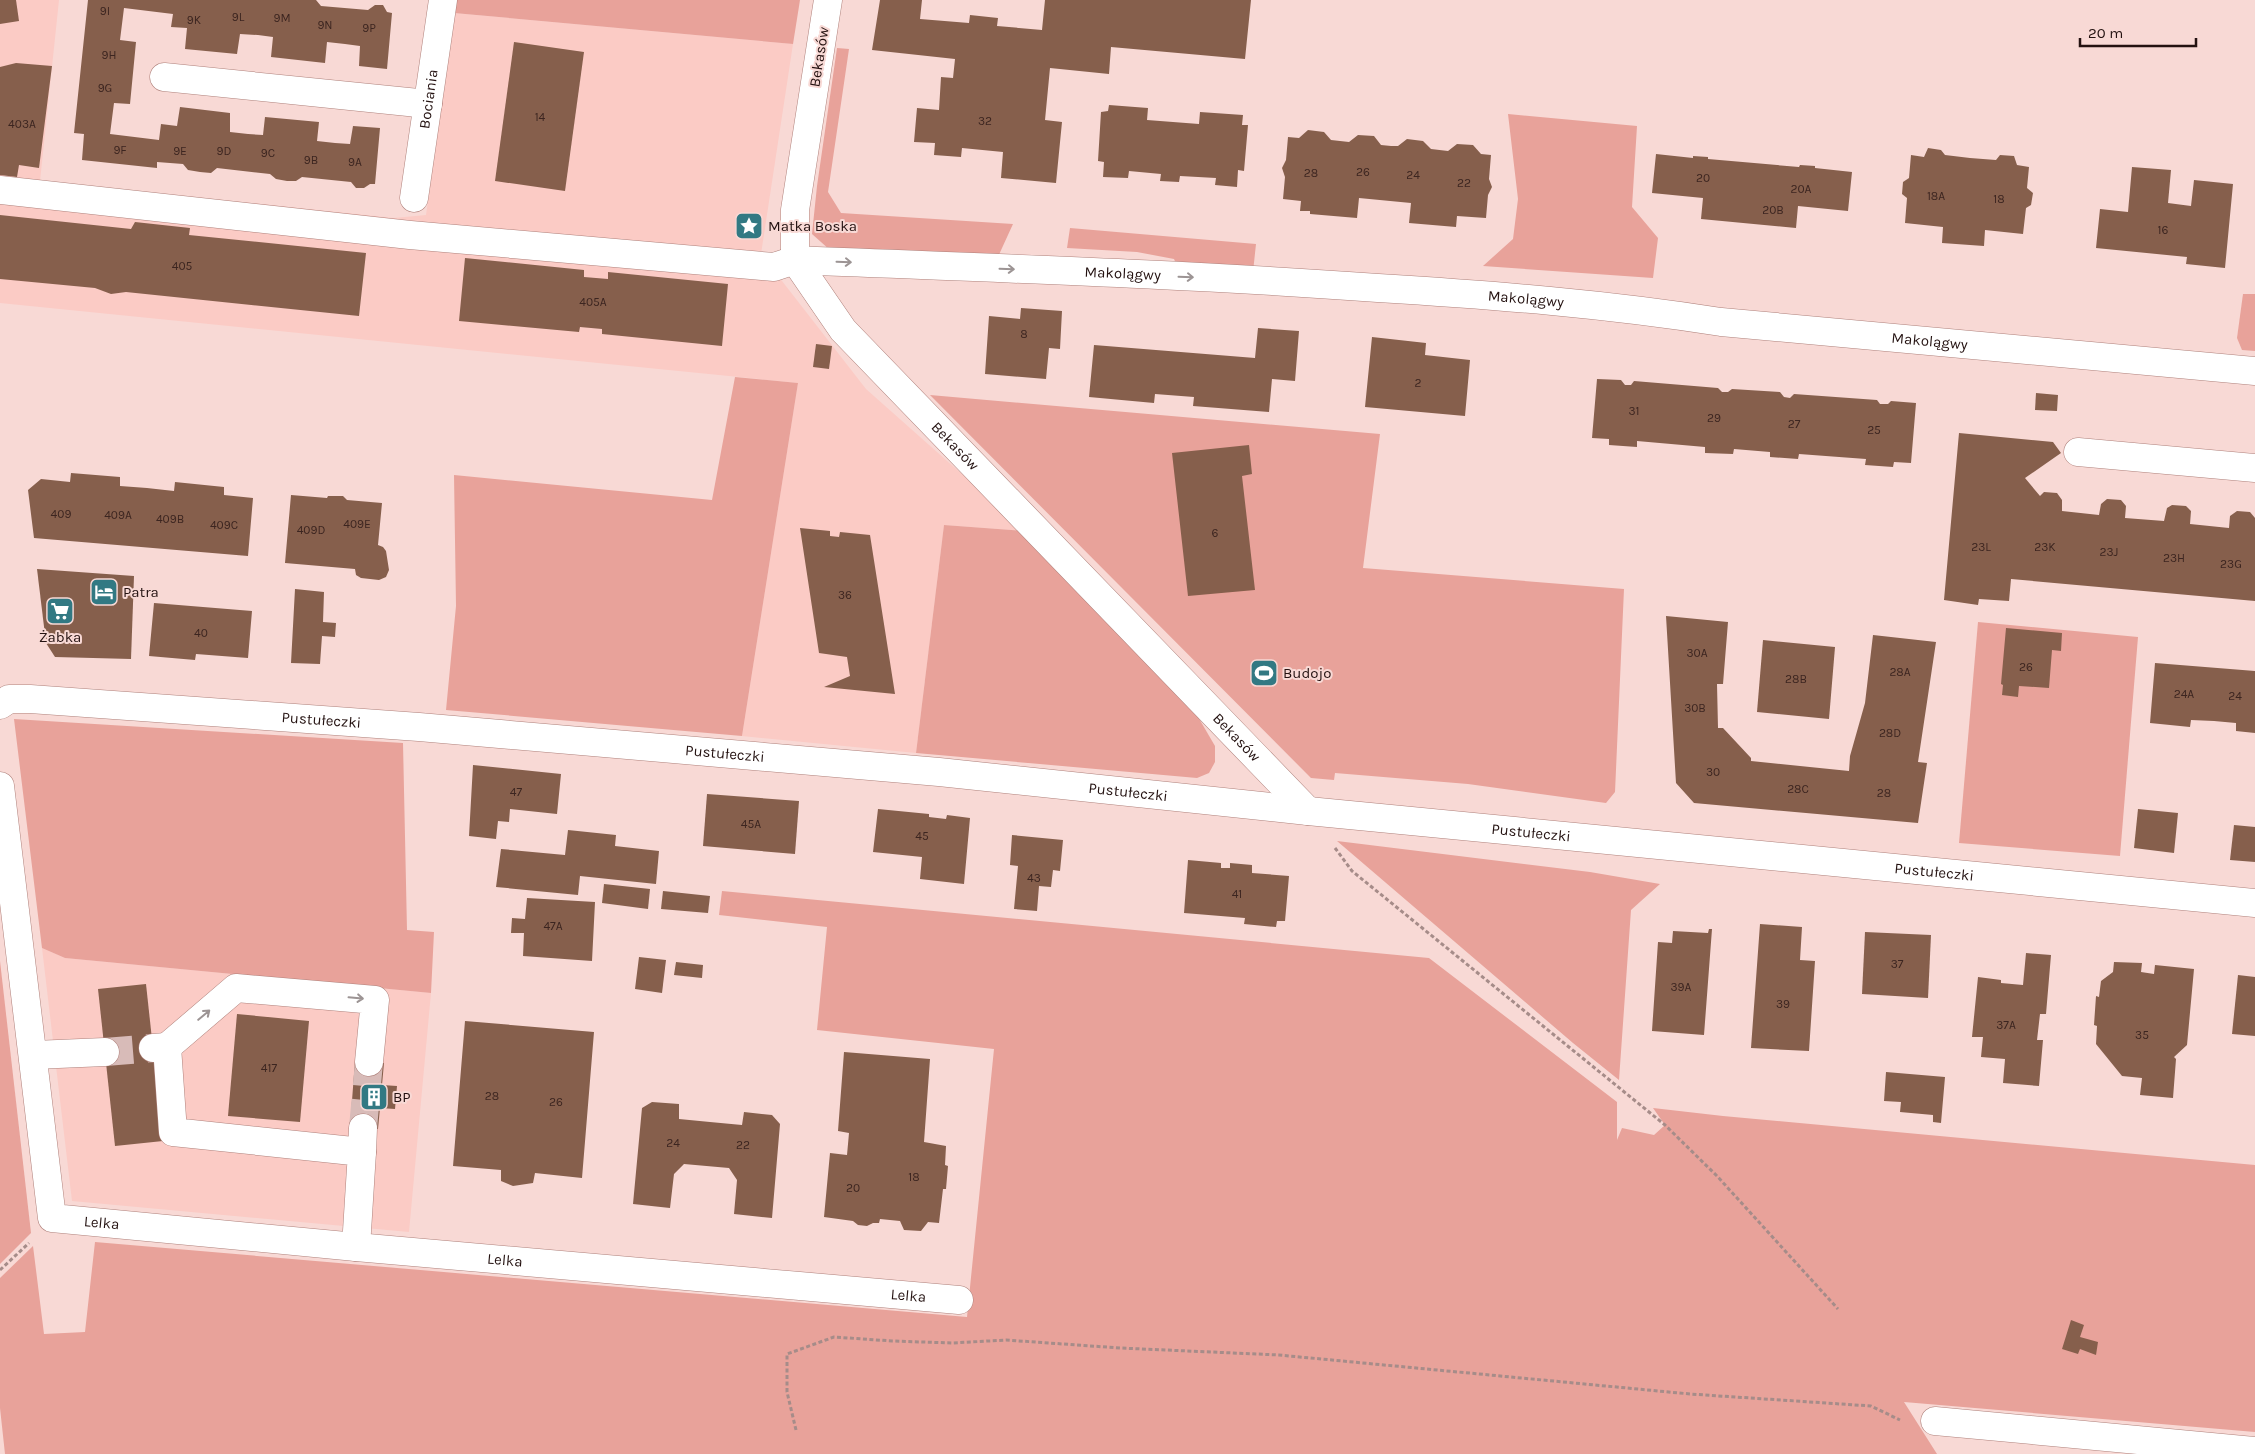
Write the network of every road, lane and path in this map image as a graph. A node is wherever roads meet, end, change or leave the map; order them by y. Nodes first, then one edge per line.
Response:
1 (443, 0) edge
2 (828, 0) edge
3 (164, 76) dead end
4 (428, 104) junction
5 (0, 190) edge
6 (414, 198) dead end
7 (796, 260) junction
8 (2255, 371) edge
9 (2078, 452) dead end
10 (2255, 468) edge
11 (0, 705) edge
12 (0, 786) edge
13 (1308, 811) junction
14 (2255, 902) edge
15 (105, 1052) tunnel mouth
16 (34, 1055) junction
17 (369, 1062) tunnel mouth
18 (34, 1238) dead end
19 (356, 1247) junction
20 (0, 1270) edge
21 (959, 1300) dead end
22 (1838, 1310) dead end
23 (1935, 1421) dead end
24 (1904, 1427) dead end
25 (796, 1430) dead end
26 (2255, 1451) edge

1 - 4 street, Bociania
2 - 7 street, Bekasów
3 - 4 street
4 - 6 street, Bociania
5 - 7 street, Makolągwy
7 -> 8 street, Makolągwy
7 - 13 street, Bekasów
9 - 10 street
11 - 13 street, Pustułeczki
12 - 16 street
13 - 14 street, Pustułeczki
13 - 22 path
15 - 16 street
16 - 19 street, Lelka
19 -> 17 street
18 - 20 path
19 - 21 street, Lelka
23 - 26 street
24 - 25 path

